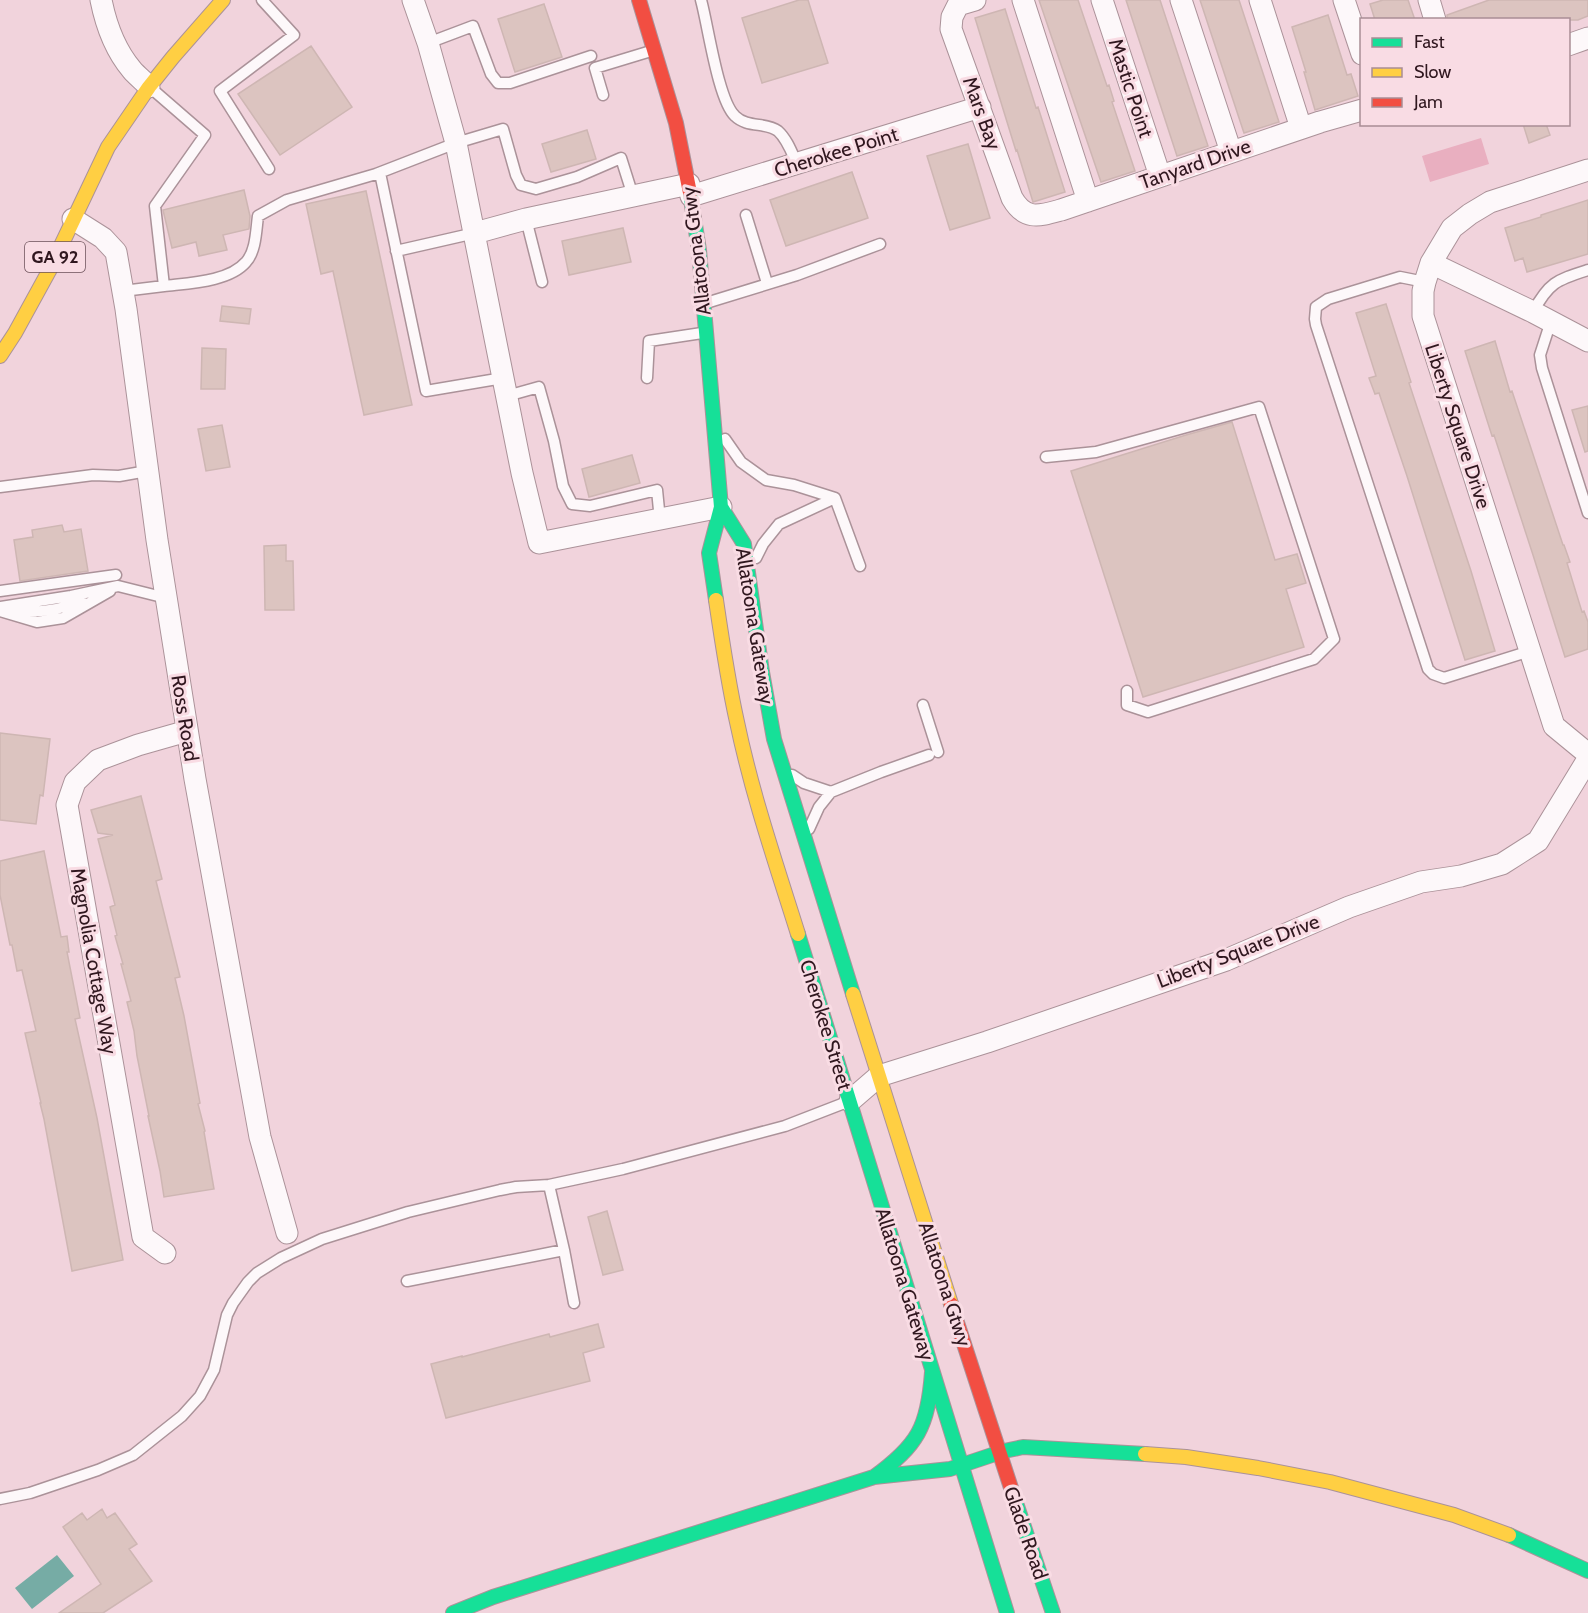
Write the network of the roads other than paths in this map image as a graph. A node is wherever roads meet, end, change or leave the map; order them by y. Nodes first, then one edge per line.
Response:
1 (100, 0) edge
2 (223, 0) edge
3 (262, 0) edge
4 (413, 0) edge
5 (639, 0) edge
6 (701, 0) edge
7 (1023, 0) edge
8 (1102, 0) edge
9 (1181, 0) edge
10 (1260, 0) edge
11 (1344, 0) edge
12 (1429, 0) edge
13 (966, 3) edge
14 (1434, 18) edge
15 (1588, 38) edge
16 (428, 43) junction
17 (1570, 45) edge
18 (1360, 48) edge
19 (654, 50) junction
20 (591, 56) dead end
21 (149, 87) junction
22 (603, 95) dead end
23 (980, 107) junction
24 (1360, 111) edge
25 (1301, 128) junction
26 (456, 143) junction
27 (1231, 152) junction
28 (797, 164) junction
29 (269, 169) dead end
30 (1588, 170) edge
31 (380, 173) junction
32 (1160, 176) junction
33 (690, 190) junction
34 (633, 196) junction
35 (1088, 201) junction
36 (746, 215) dead end
37 (1027, 215) joint
38 (73, 219) junction
39 (526, 219) junction
40 (475, 232) junction
41 (880, 244) dead end
42 (396, 251) junction
43 (1588, 270) edge
44 (1428, 272) junction
45 (542, 282) dead end
46 (766, 283) junction
47 (164, 286) junction
48 (123, 291) junction
49 (703, 304) junction
50 (1542, 317) junction
51 (705, 332) junction
52 (1588, 341) edge
53 (0, 356) edge
54 (647, 378) dead end
55 (505, 387) junction
56 (713, 422) junction
57 (1046, 457) dead end
58 (147, 471) junction
59 (0, 487) edge
60 (835, 498) junction
61 (721, 507) junction
62 (1588, 513) edge
63 (660, 520) junction
64 (860, 566) dead end
65 (748, 575) junction
66 (117, 581) junction
67 (0, 591) edge
68 (166, 598) junction
69 (0, 601) edge
70 (0, 609) edge
71 (1530, 651) junction
72 (1127, 691) dead end
73 (923, 705) dead end
74 (187, 731) junction
75 (1588, 754) edge
76 (1588, 759) edge
77 (782, 765) junction
78 (831, 792) junction
79 (806, 844) junction
80 (803, 949) joint
81 (879, 1076) junction
82 (850, 1101) junction
83 (892, 1114) joint
84 (549, 1185) junction
85 (286, 1233) dead end
86 (564, 1250) junction
87 (165, 1253) dead end
88 (407, 1281) dead end
89 (574, 1303) dead end
90 (932, 1372) junction
91 (999, 1453) junction
92 (962, 1466) junction
93 (874, 1477) junction
94 (0, 1499) edge
95 (1588, 1571) edge
96 (453, 1613) edge
97 (1007, 1613) edge
98 (1053, 1613) edge

1 - 21 street
2 - 21 main road, GA 92
3 - 29 lane
4 - 16 street
5 - 19 main road, Allatoona Gtwy
6 - 28 lane
7 - 35 street
8 - 32 street, Mastic Point
9 - 27 street
10 - 25 street
11 - 18 street
12 - 14 street
13 - 23 street, Mars Bay
15 - 17 street
16 - 20 lane
16 - 26 street
19 - 22 lane
19 - 33 main road, Allatoona Gtwy
21 - 38 main road, GA 92
21 - 47 lane
23 - 28 street, Cherokee Point
23 - 37 street, Mars Bay
24 - 25 street, Tanyard Drive
25 - 27 street, Tanyard Drive
26 - 31 lane
26 - 34 lane
26 - 40 street
27 - 32 street, Tanyard Drive
28 - 33 street, Cherokee Point
30 - 44 street, Liberty Square Drive
31 - 42 lane
31 - 47 lane
32 - 35 street, Tanyard Drive
33 - 34 street, Cherokee Point
33 - 49 main road, Allatoona Gtwy
34 - 39 street, Cherokee Point
35 - 37 street, Tanyard Drive
36 - 46 lane
38 - 48 street, Ross Road
38 - 53 main road, GA 92
39 - 40 street, Cherokee Point
39 - 45 lane
40 - 42 lane
40 - 55 street
41 - 46 lane
42 - 55 lane
43 - 50 lane
44 - 50 street
44 - 71 street, Liberty Square Drive
44 - 71 lane
46 - 49 lane
47 - 48 lane
48 - 58 street, Ross Road
49 - 51 main road, Allatoona Gtwy
50 - 52 street
50 - 62 lane
51 - 54 lane
51 - 56 main road, Allatoona Gtwy
55 - 63 lane
55 - 63 street
56 - 60 lane
56 - 61 main road, Allatoona Gtwy
57 - 72 lane
58 - 59 lane
58 - 68 street, Ross Road
60 - 64 lane
60 - 65 lane
61 - 63 street
61 - 65 main road, Allatoona Gateway
61 - 80 main road, Allatoona Gateway
65 - 77 main road, Allatoona Gateway
66 - 67 lane
66 - 68 lane
66 - 69 lane
66 - 70 lane
66 - 70 lane
68 - 74 street, Ross Road
71 - 75 street, Liberty Square Drive
73 - 78 lane
74 - 85 street, Ross Road
74 - 87 street, Magnolia Cottage Way
76 - 81 street, Liberty Square Drive
77 - 78 lane
77 - 79 main road, Allatoona Gateway
78 - 79 lane
79 - 81 main road, Allatoona Gateway
80 - 82 main road, Cherokee Street
81 - 82 street, Liberty Square Drive
81 - 83 main road, Allatoona Gateway
82 - 84 lane
82 - 90 main road, Allatoona Gateway
83 - 91 main road, Allatoona Gtwy
84 - 86 lane
84 - 94 lane
86 - 88 lane
86 - 89 lane
90 - 92 main road, Allatoona Gateway
90 - 93 main road
91 - 92 main road
91 - 95 main road
91 - 98 main road, Glade Road
92 - 93 main road
92 - 97 main road, Glade Road
93 - 96 main road

